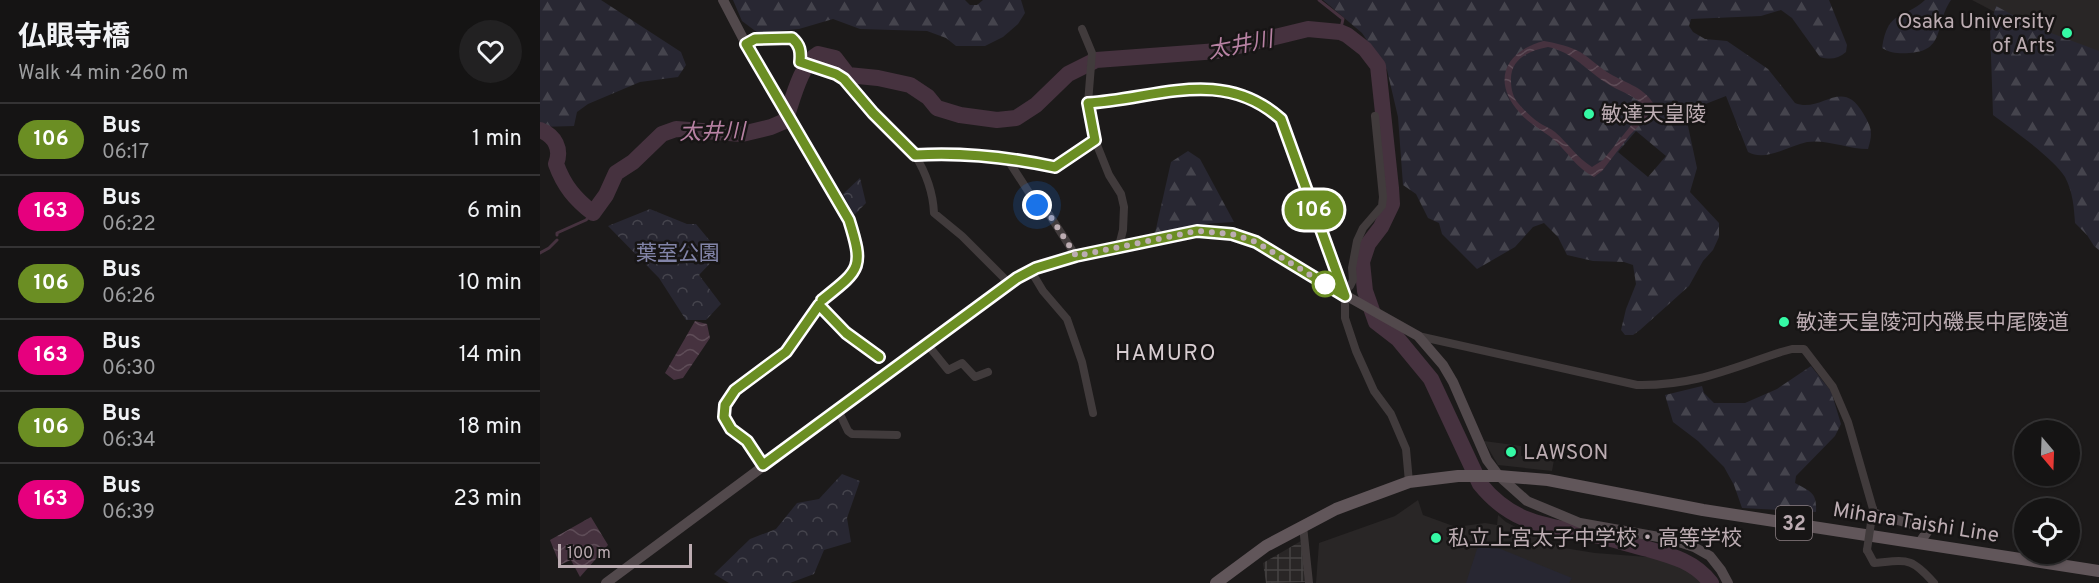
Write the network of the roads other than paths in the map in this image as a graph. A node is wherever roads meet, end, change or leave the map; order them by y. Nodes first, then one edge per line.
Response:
1 (723, 0) edge
2 (1082, 29) dead end
3 (746, 44) junction
4 (1088, 103) junction
5 (1375, 116) dead end
6 (1095, 140) junction
7 (915, 155) junction
8 (1006, 157) junction
9 (1119, 246) junction
10 (1076, 256) junction
11 (1031, 270) junction
12 (1009, 283) junction
13 (1346, 295) junction
14 (819, 305) junction
15 (1418, 336) junction
16 (927, 344) junction
17 (879, 357) dead end
18 (988, 372) dead end
19 (838, 410) junction
20 (1093, 413) dead end
21 (897, 435) dead end
22 (763, 465) junction
23 (1494, 476) junction
24 (1409, 482) junction
25 (1873, 511) junction
26 (1303, 526) junction
27 (1920, 542) junction
28 (2099, 571) edge
29 (606, 583) edge
30 (1216, 583) edge
31 (1309, 583) edge
32 (1728, 583) edge
33 (1934, 583) edge

1 - 3 street
2 - 4 street
3 - 7 street
3 - 14 street
4 - 6 street
4 - 13 street
5 - 13 street
6 - 8 street
6 - 9 street
7 - 8 street
7 - 12 street
8 - 10 street
9 - 10 street
9 - 13 street
10 - 11 street
11 - 12 street
11 - 20 street
12 - 16 street
13 - 15 street
13 - 24 street
14 - 17 street
14 - 22 street
15 - 23 street
15 - 25 street
16 - 18 street
16 - 19 street
19 - 21 street
19 - 22 street
22 - 29 street
23 - 24 main road, Mihara Taishi Line / 32
23 - 27 main road, Mihara Taishi Line / 32
23 - 32 street
24 - 26 main road, Mihara Taishi Line / 32
25 - 27 street
25 - 33 street, bridge
26 - 30 main road, Mihara Taishi Line / 32
26 - 31 street
27 - 28 main road, Mihara Taishi Line / 32

